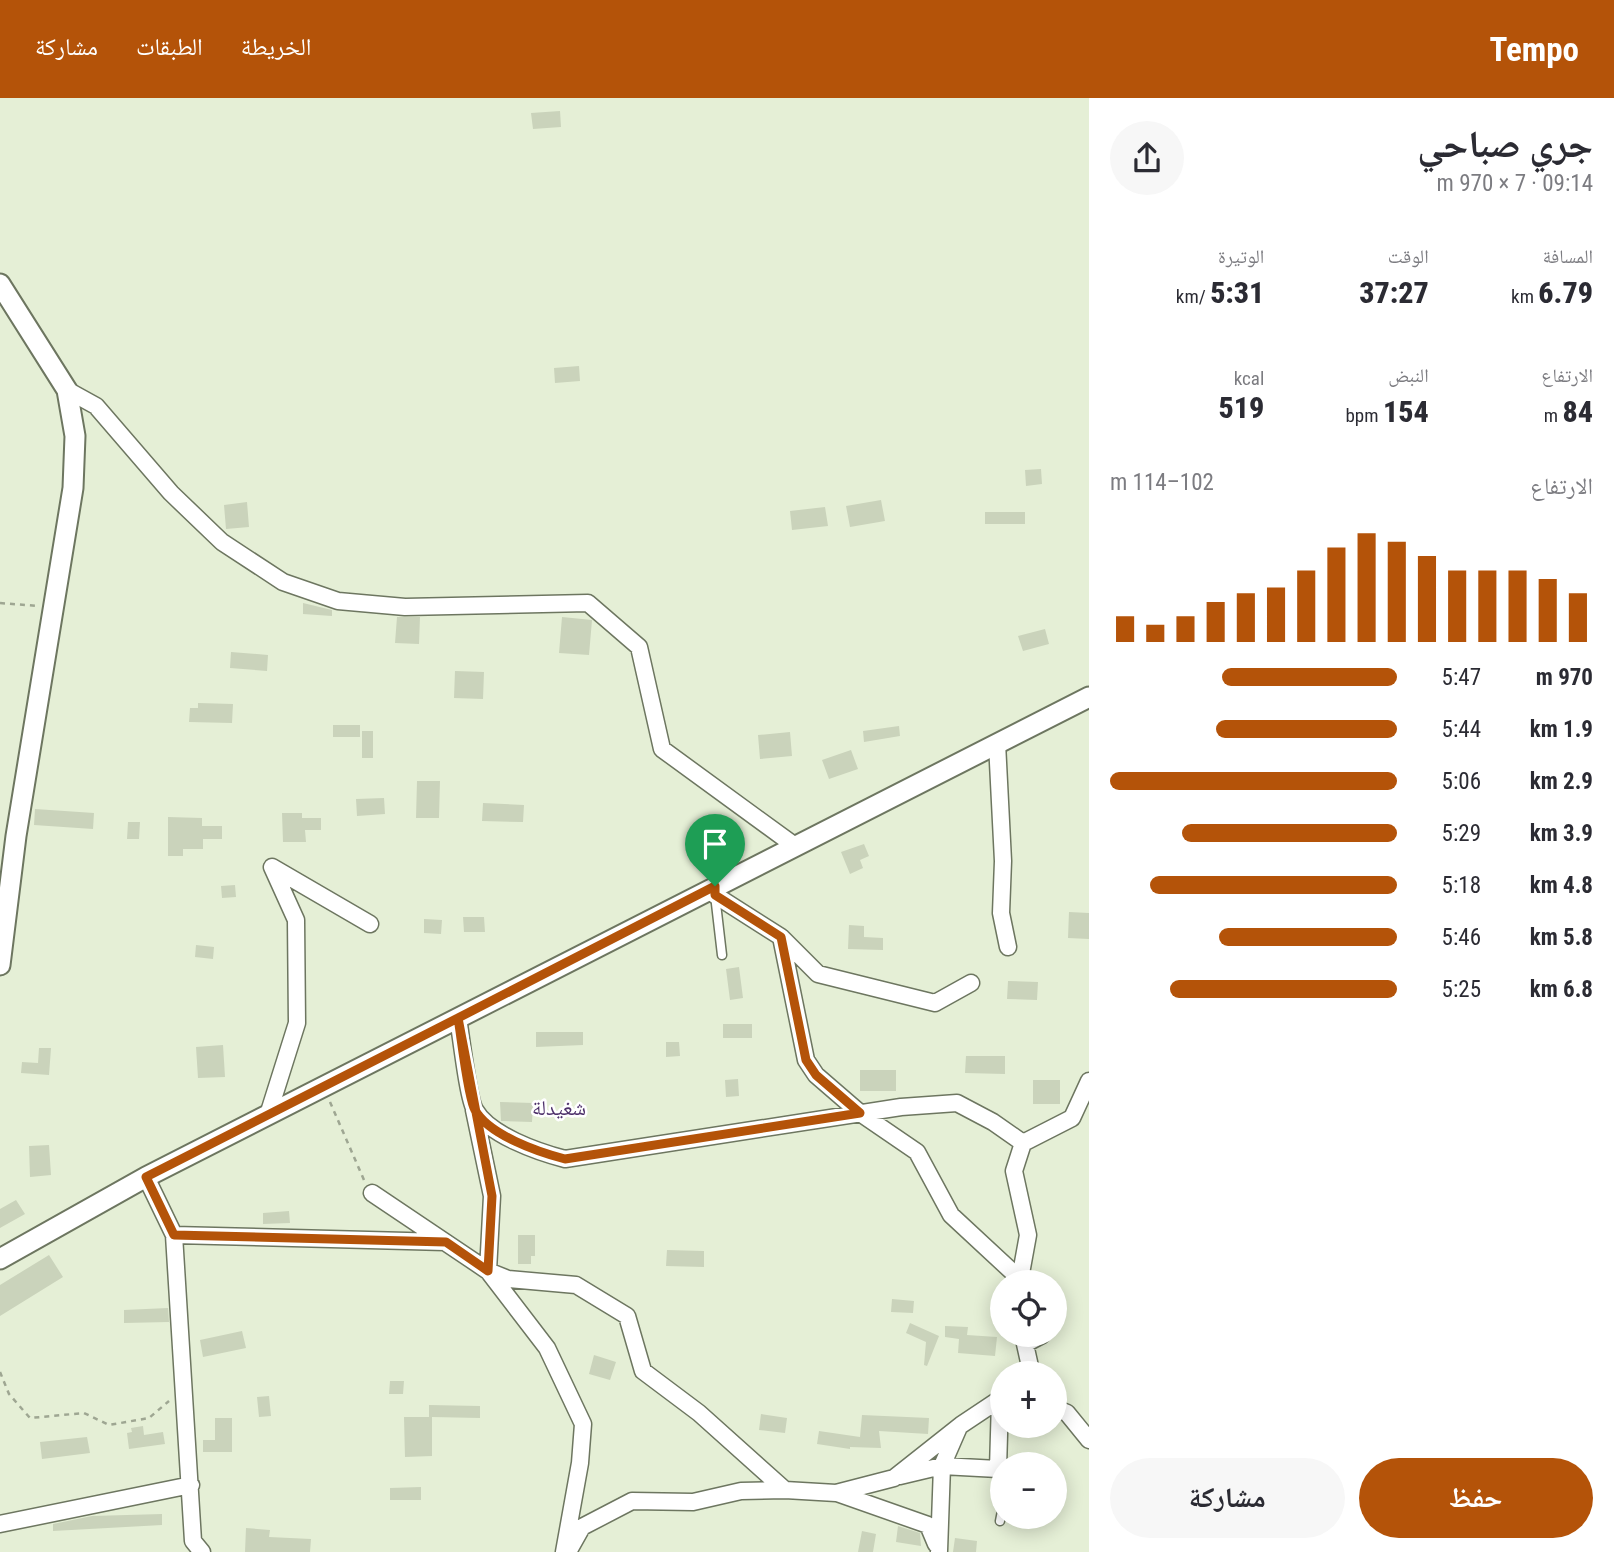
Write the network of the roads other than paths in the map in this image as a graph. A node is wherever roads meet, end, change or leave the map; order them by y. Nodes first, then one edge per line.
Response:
1 (0, 284) edge
2 (67, 390) junction
3 (1089, 697) edge
4 (997, 743) junction
5 (795, 846) junction
6 (715, 891) junction
7 (370, 924) dead end
8 (781, 937) junction
9 (1008, 947) dead end
10 (722, 955) dead end
11 (0, 964) edge
12 (971, 983) dead end
13 (458, 1018) junction
14 (1089, 1081) edge
15 (474, 1110) junction
16 (860, 1113) junction
17 (268, 1115) junction
18 (1089, 1117) edge
19 (1072, 1118) junction
20 (1023, 1143) junction
21 (146, 1177) junction
22 (372, 1193) road end
23 (174, 1235) junction
24 (446, 1242) junction
25 (0, 1259) edge
26 (1010, 1270) edge
27 (1023, 1270) edge
28 (488, 1271) junction
29 (990, 1405) edge
30 (1067, 1413) edge
31 (961, 1425) junction
32 (1089, 1440) edge
33 (942, 1466) junction
34 (990, 1473) edge
35 (894, 1478) junction
36 (191, 1485) junction
37 (785, 1490) junction
38 (836, 1493) junction
39 (0, 1524) edge
40 (940, 1551) edge
41 (202, 1552) edge
42 (566, 1552) edge

1 - 2 street
2 - 5 street
2 - 11 street
3 - 4 street
4 - 5 street
4 - 9 street
5 - 6 street
6 - 8 street
6 - 10 lane
6 - 13 street
7 - 17 street
8 - 12 street
8 - 16 street
13 - 15 street
13 - 17 street
14 - 19 street
15 - 16 street
15 - 28 street
16 - 20 street
16 - 26 street
17 - 21 street
18 - 19 street
19 - 20 street
20 - 27 street
21 - 23 street
21 - 25 street
22 - 24 street
23 - 24 street
23 - 36 street
24 - 28 street
28 - 37 street
28 - 42 street
29 - 31 street
30 - 32 street
31 - 33 street
31 - 35 street
33 - 34 street
33 - 35 street
33 - 40 street
35 - 38 street
36 - 39 street
36 - 41 street
37 - 38 street
37 - 42 street
38 - 40 street

